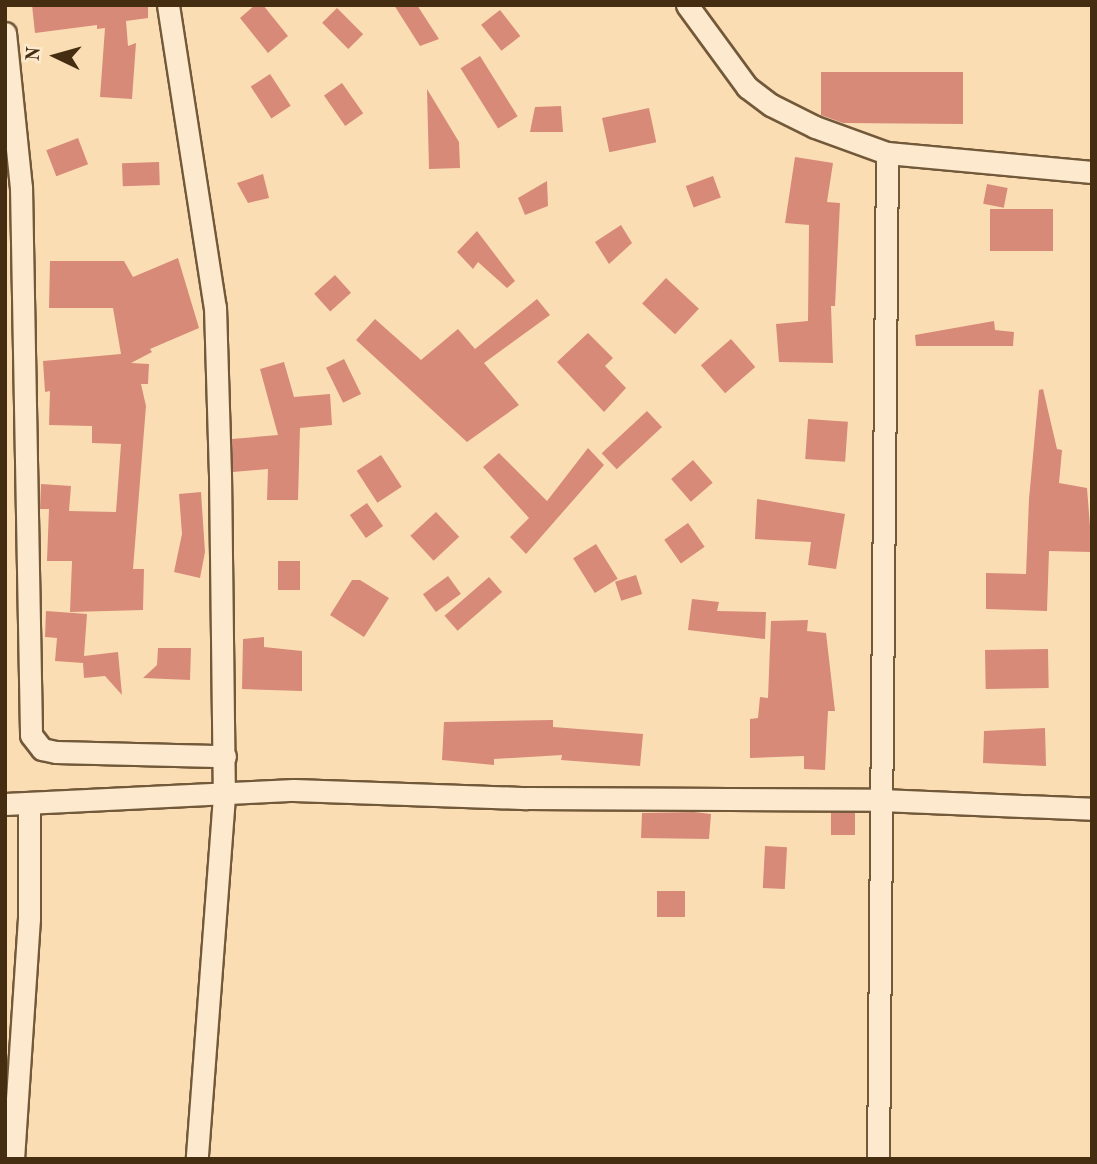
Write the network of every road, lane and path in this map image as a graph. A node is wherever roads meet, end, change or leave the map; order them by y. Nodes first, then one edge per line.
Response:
1 (168, 5) edge
2 (687, 5) edge
3 (5, 33) edge
4 (887, 153) junction
5 (1092, 172) edge
6 (225, 756) junction
7 (224, 796) junction
8 (881, 800) junction
9 (5, 804) edge
10 (29, 804) junction
11 (1092, 809) edge
12 (13, 1159) edge
13 (197, 1159) edge
14 (878, 1159) edge

1 - 6 street
2 - 4 street
3 - 6 street
4 - 5 street
4 - 8 street
6 - 7 street
7 - 8 street
7 - 10 street
7 - 13 street
8 - 11 street
8 - 14 street
9 - 10 street
10 - 12 street

